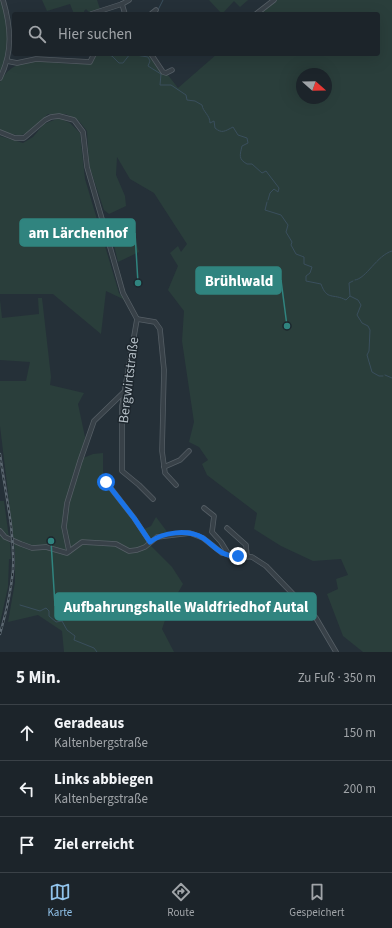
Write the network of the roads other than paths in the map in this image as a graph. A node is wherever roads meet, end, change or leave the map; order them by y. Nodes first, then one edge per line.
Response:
1 (3, 0) edge
2 (129, 0) edge
3 (274, 0) edge
4 (122, 4) junction
5 (156, 10) dead end
6 (97, 12) edge
7 (124, 12) edge
8 (154, 12) edge
9 (259, 12) edge
10 (9, 25) junction
11 (12, 27) edge
12 (93, 56) edge
13 (152, 56) edge
14 (7, 61) junction
15 (172, 70) dead end
16 (0, 78) edge
17 (0, 132) edge
18 (137, 319) junction
19 (124, 392) junction
20 (189, 450) dead end
21 (164, 467) junction
22 (106, 482) dead end
23 (176, 485) dead end
24 (153, 500) dead end
25 (204, 508) dead end
26 (227, 528) dead end
27 (0, 531) edge
28 (150, 542) junction
29 (69, 551) junction
30 (229, 555) junction
31 (247, 557) junction
32 (336, 652) edge

1 - 10 street
2 - 4 street
3 - 9 street
4 - 6 street
4 - 7 street
5 - 8 street
10 - 11 street
10 - 14 street
12 - 14 street
13 - 15 street
14 - 16 street
17 - 18 street, Bergwirtstraße
18 - 19 street, Bergwirtstraße
18 - 21 street, Bergwirtstraße
19 - 24 street, Bergwirtstraße
19 - 29 street
20 - 21 street
21 - 23 street, Bergwirtstraße
22 - 28 street
25 - 30 street
26 - 31 street
27 - 29 street
28 - 29 street
28 - 30 street
30 - 31 street
31 - 32 street

